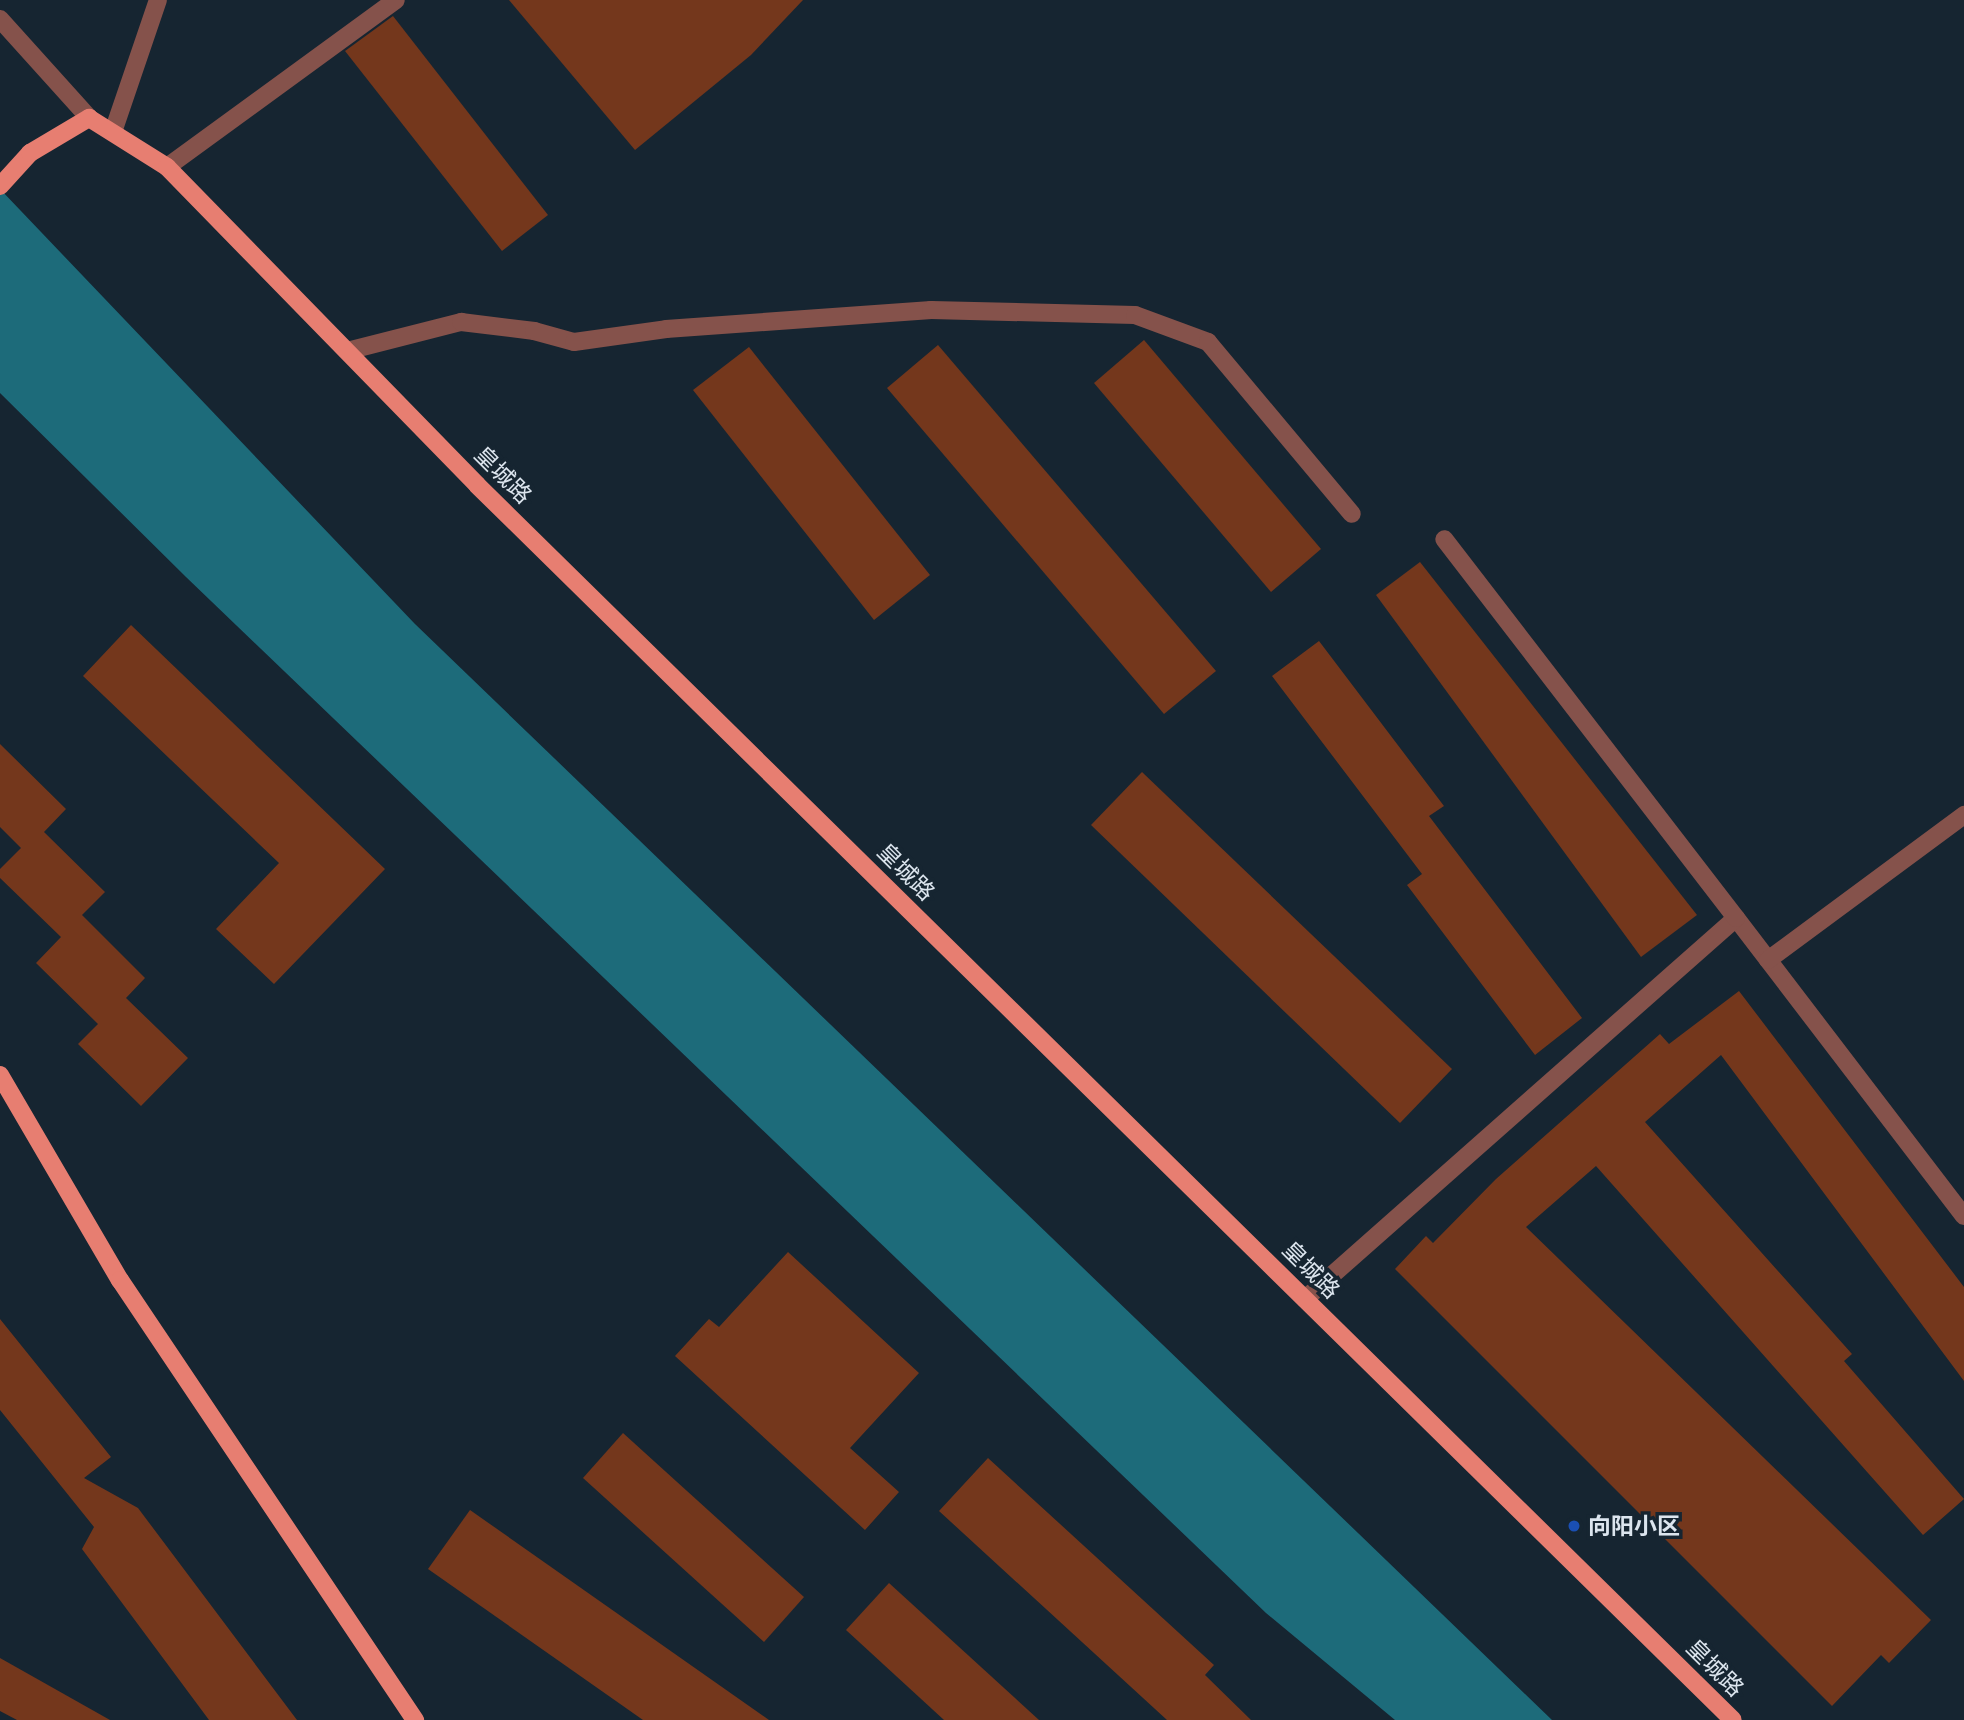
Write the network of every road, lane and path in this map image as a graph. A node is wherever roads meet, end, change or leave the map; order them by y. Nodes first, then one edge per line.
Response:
1 (158, 0) edge
2 (396, 0) edge
3 (0, 19) edge
4 (89, 118) junction
5 (114, 129) junction
6 (167, 167) junction
7 (0, 186) edge
8 (348, 351) junction
9 (1352, 514) dead end
10 (1444, 539) dead end
11 (1964, 815) edge
12 (1736, 918) junction
13 (1768, 960) junction
14 (0, 1075) edge
15 (1964, 1216) edge
16 (1305, 1299) junction
17 (415, 1720) edge
18 (1733, 1720) edge

1 - 5 street
2 - 6 street
3 - 4 street
4 - 5 main road, 皇城路
4 - 7 main road
5 - 6 main road, 皇城路
6 - 8 main road, 皇城路
8 - 9 street
8 - 16 main road, 皇城路
10 - 12 street
11 - 13 street
12 - 13 street
12 - 16 street
13 - 15 street
14 - 17 main road
16 - 18 main road, 皇城路

